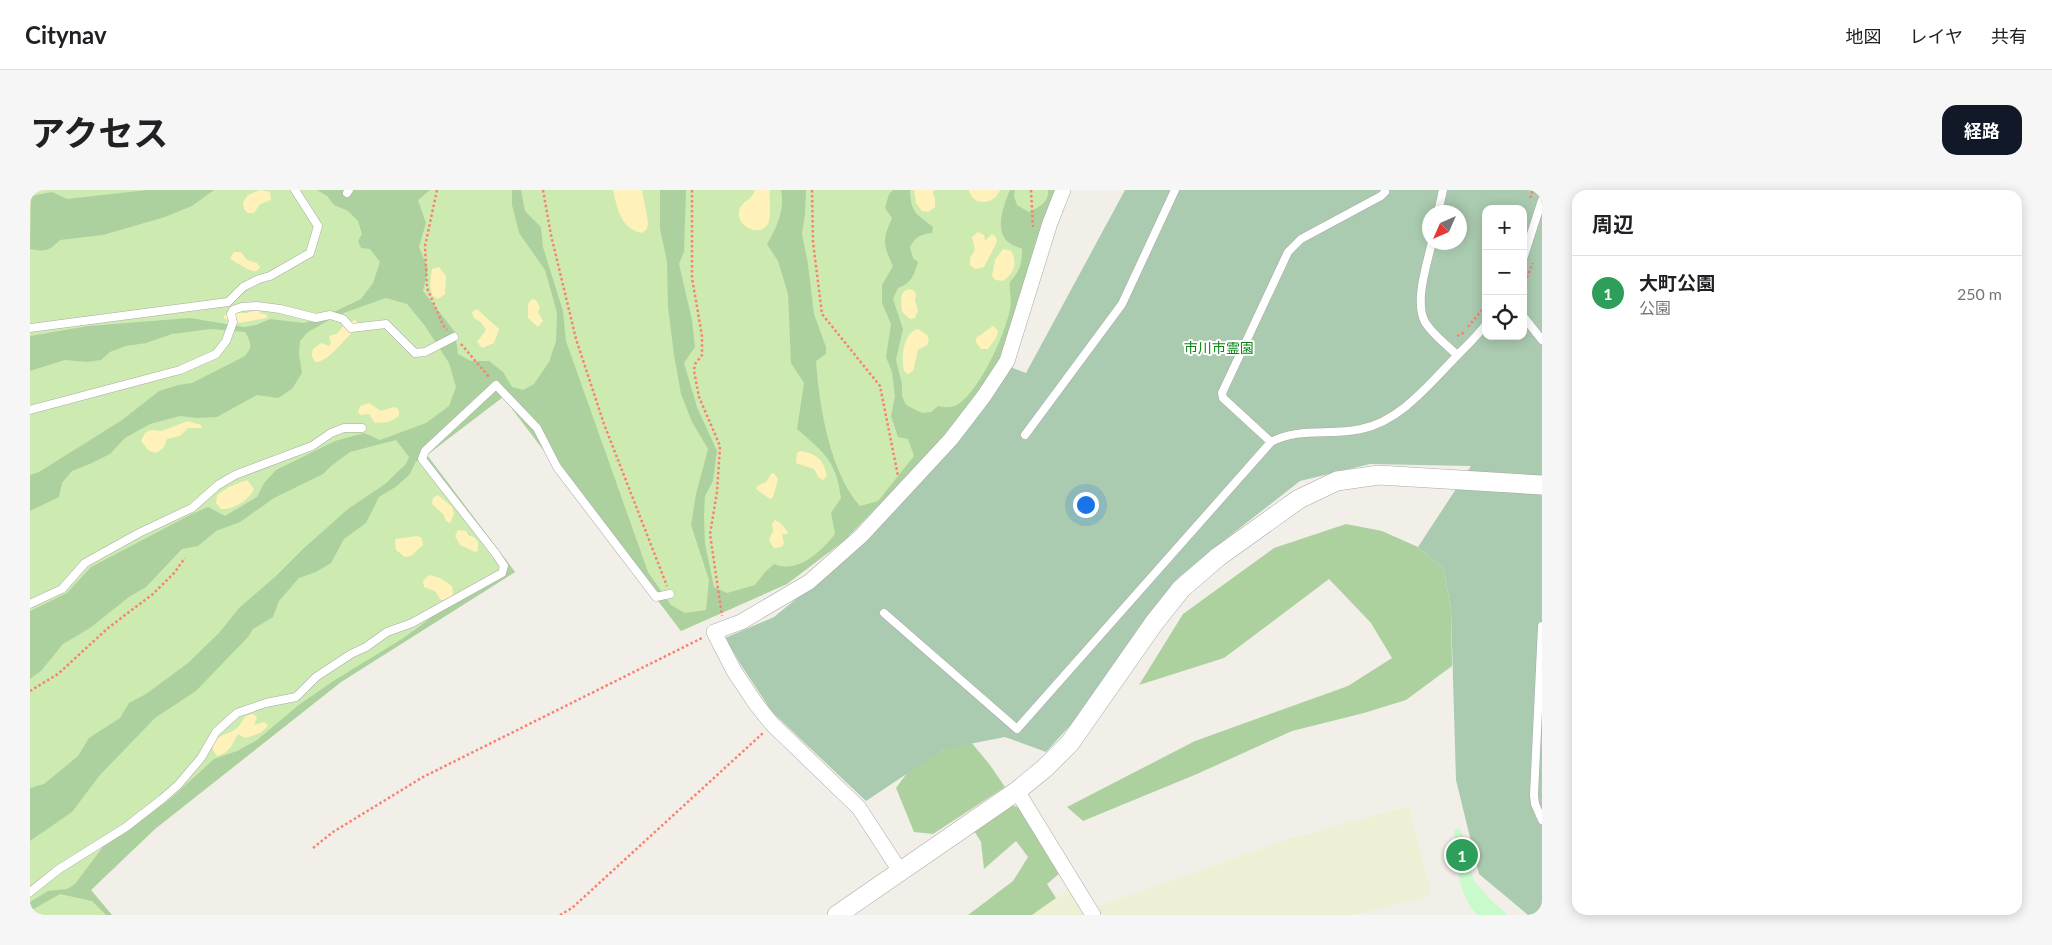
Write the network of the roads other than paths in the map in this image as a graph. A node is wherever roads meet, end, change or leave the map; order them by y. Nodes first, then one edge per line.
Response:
1 (294, 190) edge
2 (1063, 190) edge
3 (1175, 190) edge
4 (1443, 190) edge
5 (1385, 191) edge
6 (1542, 200) edge
7 (1440, 205) edge
8 (1430, 250) edge
9 (1526, 250) edge
10 (1527, 321) edge
11 (30, 328) edge
12 (1482, 328) edge
13 (454, 337) road end
14 (1542, 340) edge
15 (1457, 355) junction
16 (30, 410) edge
17 (362, 428) dead end
18 (1025, 435) dead end
19 (1271, 442) junction
20 (1542, 485) edge
21 (670, 594) road end
22 (30, 604) edge
23 (884, 613) dead end
24 (1542, 626) edge
25 (1017, 791) junction
26 (1542, 820) edge
27 (900, 871) junction
28 (30, 892) edge
29 (837, 915) edge
30 (1093, 915) edge

1 - 11 lane
2 - 27 street
3 - 18 lane
4 - 7 lane
5 - 19 lane
6 - 9 lane
8 - 15 lane
10 - 14 lane
12 - 15 lane
13 - 16 lane
15 - 19 lane
17 - 22 lane
19 - 23 lane
20 - 25 street
21 - 28 lane
24 - 26 lane
25 - 27 street
25 - 30 street
27 - 29 street

